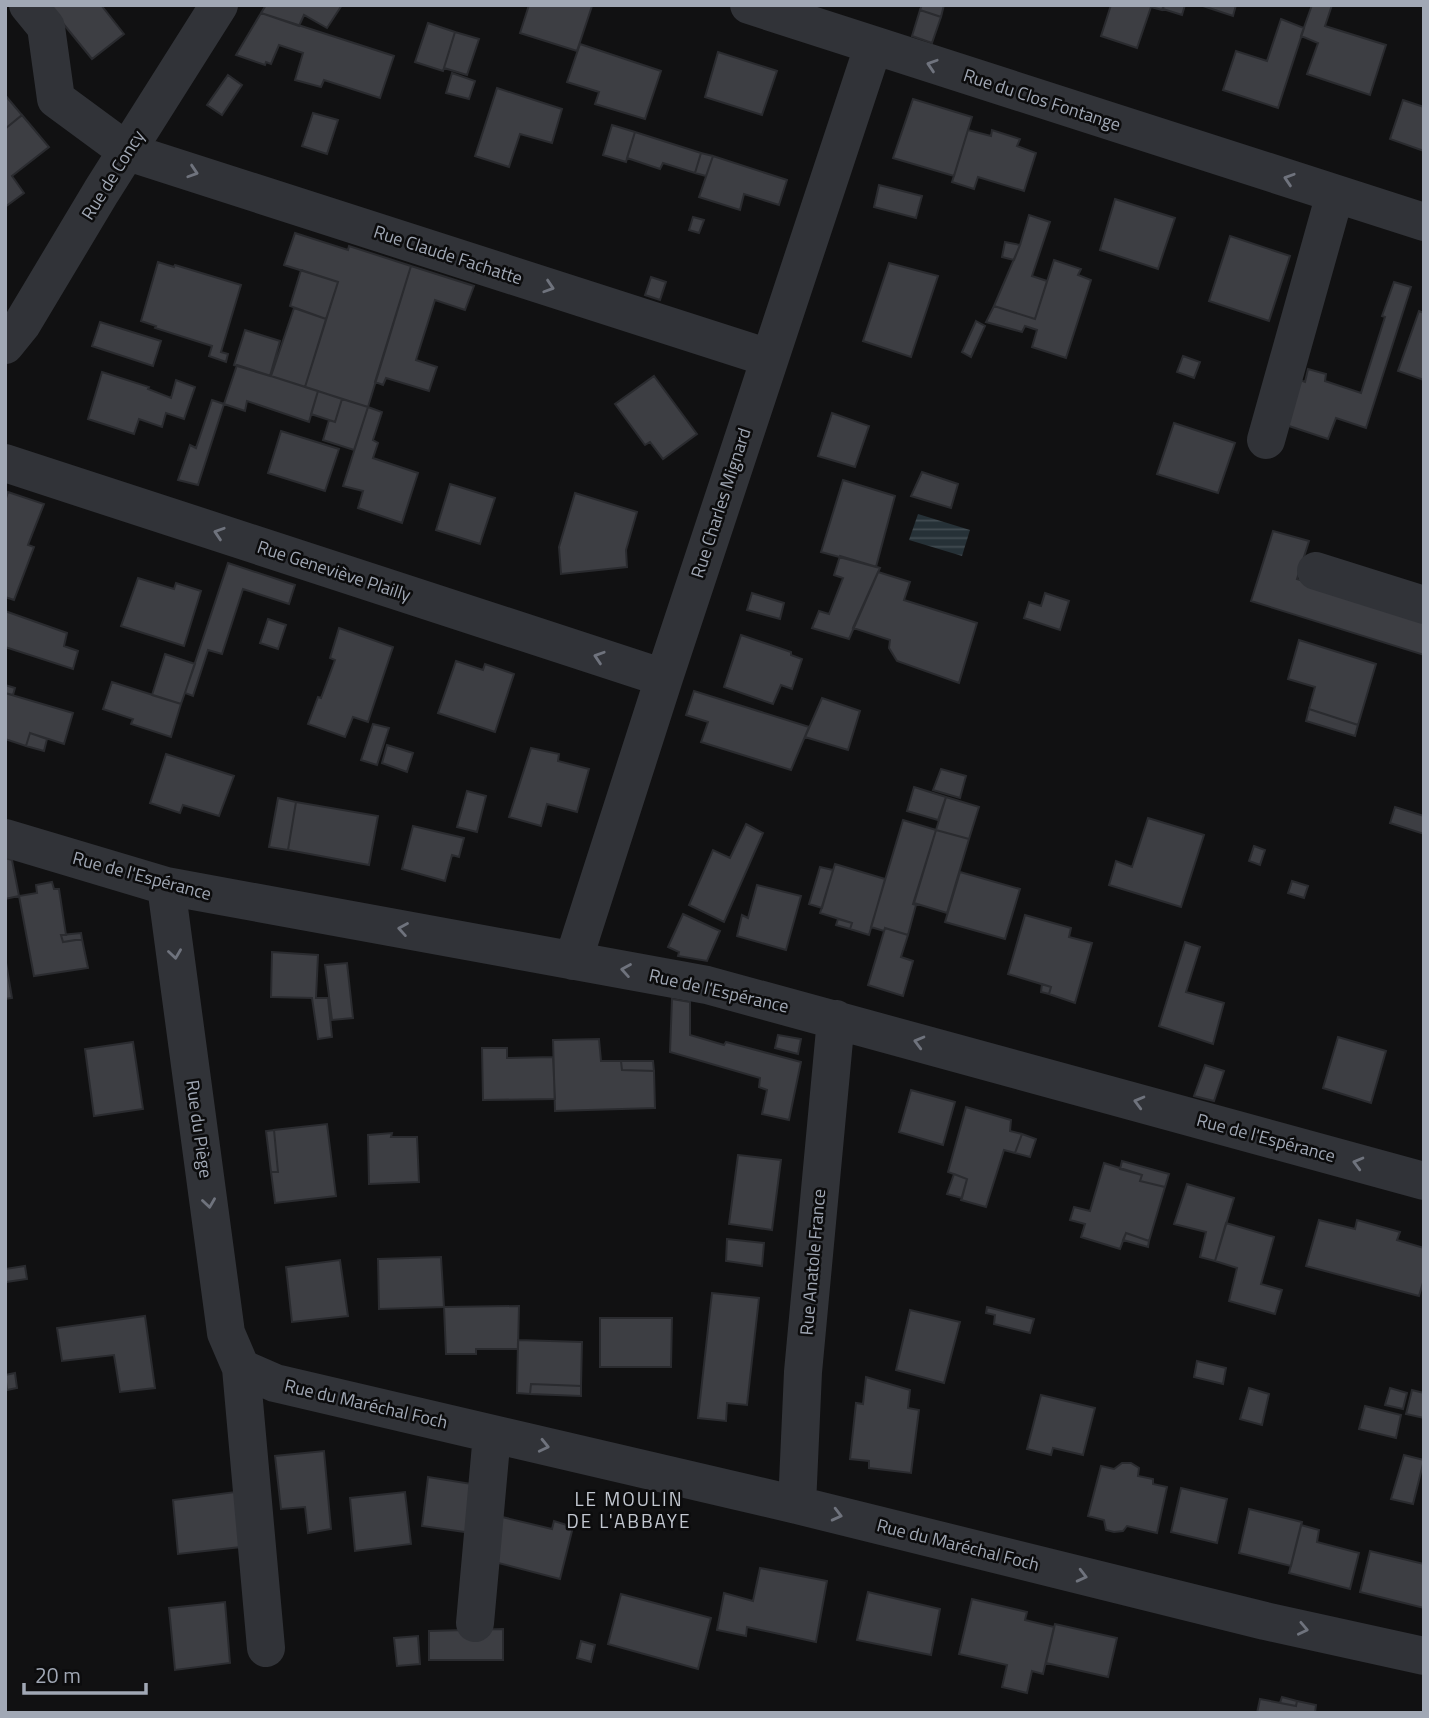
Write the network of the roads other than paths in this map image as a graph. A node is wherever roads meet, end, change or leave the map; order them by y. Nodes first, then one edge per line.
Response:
1 (28, 5) edge
2 (219, 5) edge
3 (749, 5) edge
4 (873, 47) junction
5 (128, 152) junction
6 (1335, 194) junction
7 (1424, 222) edge
8 (5, 345) edge
9 (769, 358) junction
10 (1266, 440) dead end
11 (5, 463) edge
12 (1316, 571) dead end
13 (1424, 605) edge
14 (664, 678) junction
15 (5, 838) edge
16 (166, 886) junction
17 (573, 961) junction
18 (836, 1019) junction
19 (1424, 1181) edge
20 (241, 1368) junction
21 (492, 1434) junction
22 (797, 1505) junction
23 (475, 1623) dead end
24 (266, 1648) dead end
25 (1424, 1656) edge

1 - 5 street, Rue Claude Fachatte
2 - 5 street, Rue de Concy
3 - 4 street, Rue du Clos Fontange
6 -> 4 street, Rue du Clos Fontange
4 - 9 street, Rue Charles Mignard
5 - 8 street, Rue de Concy
5 -> 9 street, Rue Claude Fachatte
6 - 7 street, Rue du Clos Fontange
6 - 10 street
9 - 14 street, Rue Charles Mignard
14 -> 11 street, Rue Geneviève Plailly
12 - 13 street
14 - 17 street, Rue Charles Mignard
15 - 16 street, Rue de l'Espérance
17 -> 16 street, Rue de l'Espérance
16 -> 20 street, Rue du Piège
18 -> 17 street, Rue de l'Espérance
19 -> 18 street, Rue de l'Espérance
18 - 22 street, Rue Anatole France
20 - 21 street, Rue du Maréchal Foch
20 - 24 street, Rue du Piège
21 -> 22 street, Rue du Maréchal Foch
21 - 23 street
22 -> 25 street, Rue du Maréchal Foch

